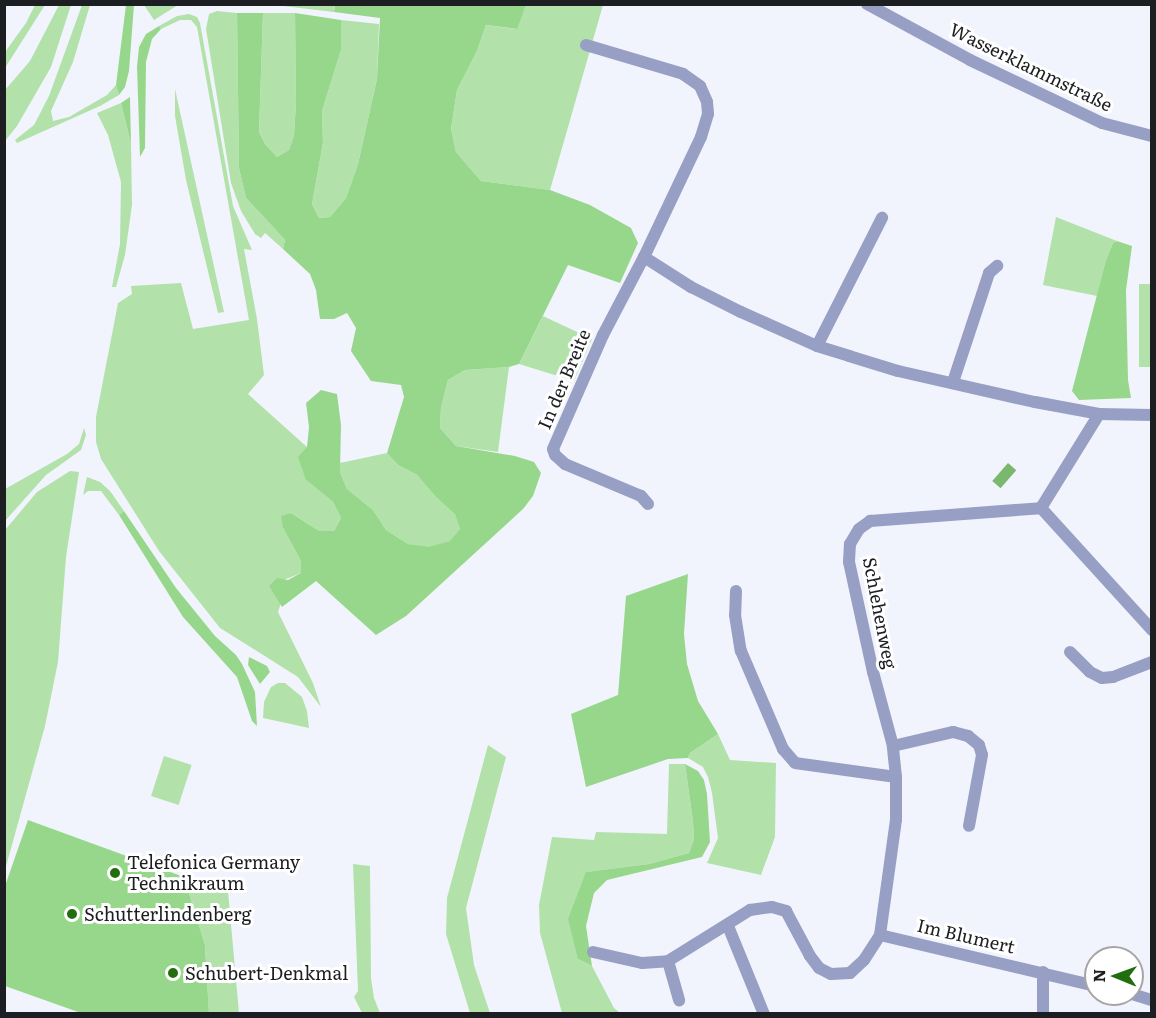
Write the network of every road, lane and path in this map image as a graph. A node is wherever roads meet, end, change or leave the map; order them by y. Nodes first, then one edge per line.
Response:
1 (867, 4) edge
2 (586, 45) dead end
3 (1152, 136) edge
4 (882, 218) dead end
5 (644, 257) junction
6 (997, 266) dead end
7 (817, 346) junction
8 (952, 382) junction
9 (1099, 414) junction
10 (1152, 415) edge
11 (648, 504) dead end
12 (1041, 508) junction
13 (736, 591) dead end
14 (1152, 630) edge
15 (1070, 652) dead end
16 (1152, 662) edge
17 (893, 746) junction
18 (896, 777) junction
19 (969, 826) dead end
20 (729, 926) junction
21 (880, 935) junction
22 (593, 952) dead end
23 (668, 961) junction
24 (1043, 972) junction
25 (1084, 983) edge
26 (679, 999) dead end
27 (764, 1014) edge
28 (1043, 1014) edge

1 - 3 street, Wasserklammstraße
2 - 5 street, In der Breite
4 - 7 street
5 - 7 street
5 - 11 street, In der Breite
6 - 8 street
7 - 8 street
8 - 9 street
9 - 10 street
9 - 12 street
12 - 14 street
12 - 17 street, Schlehenweg
13 - 18 street
15 - 16 street
17 - 18 street, Schlehenweg
17 - 19 street
18 - 21 street
20 - 21 street
20 - 23 street
20 - 27 street
21 - 24 street, Im Blumert
22 - 23 street
23 - 26 street
24 - 25 street, Im Blumert
24 - 28 street

